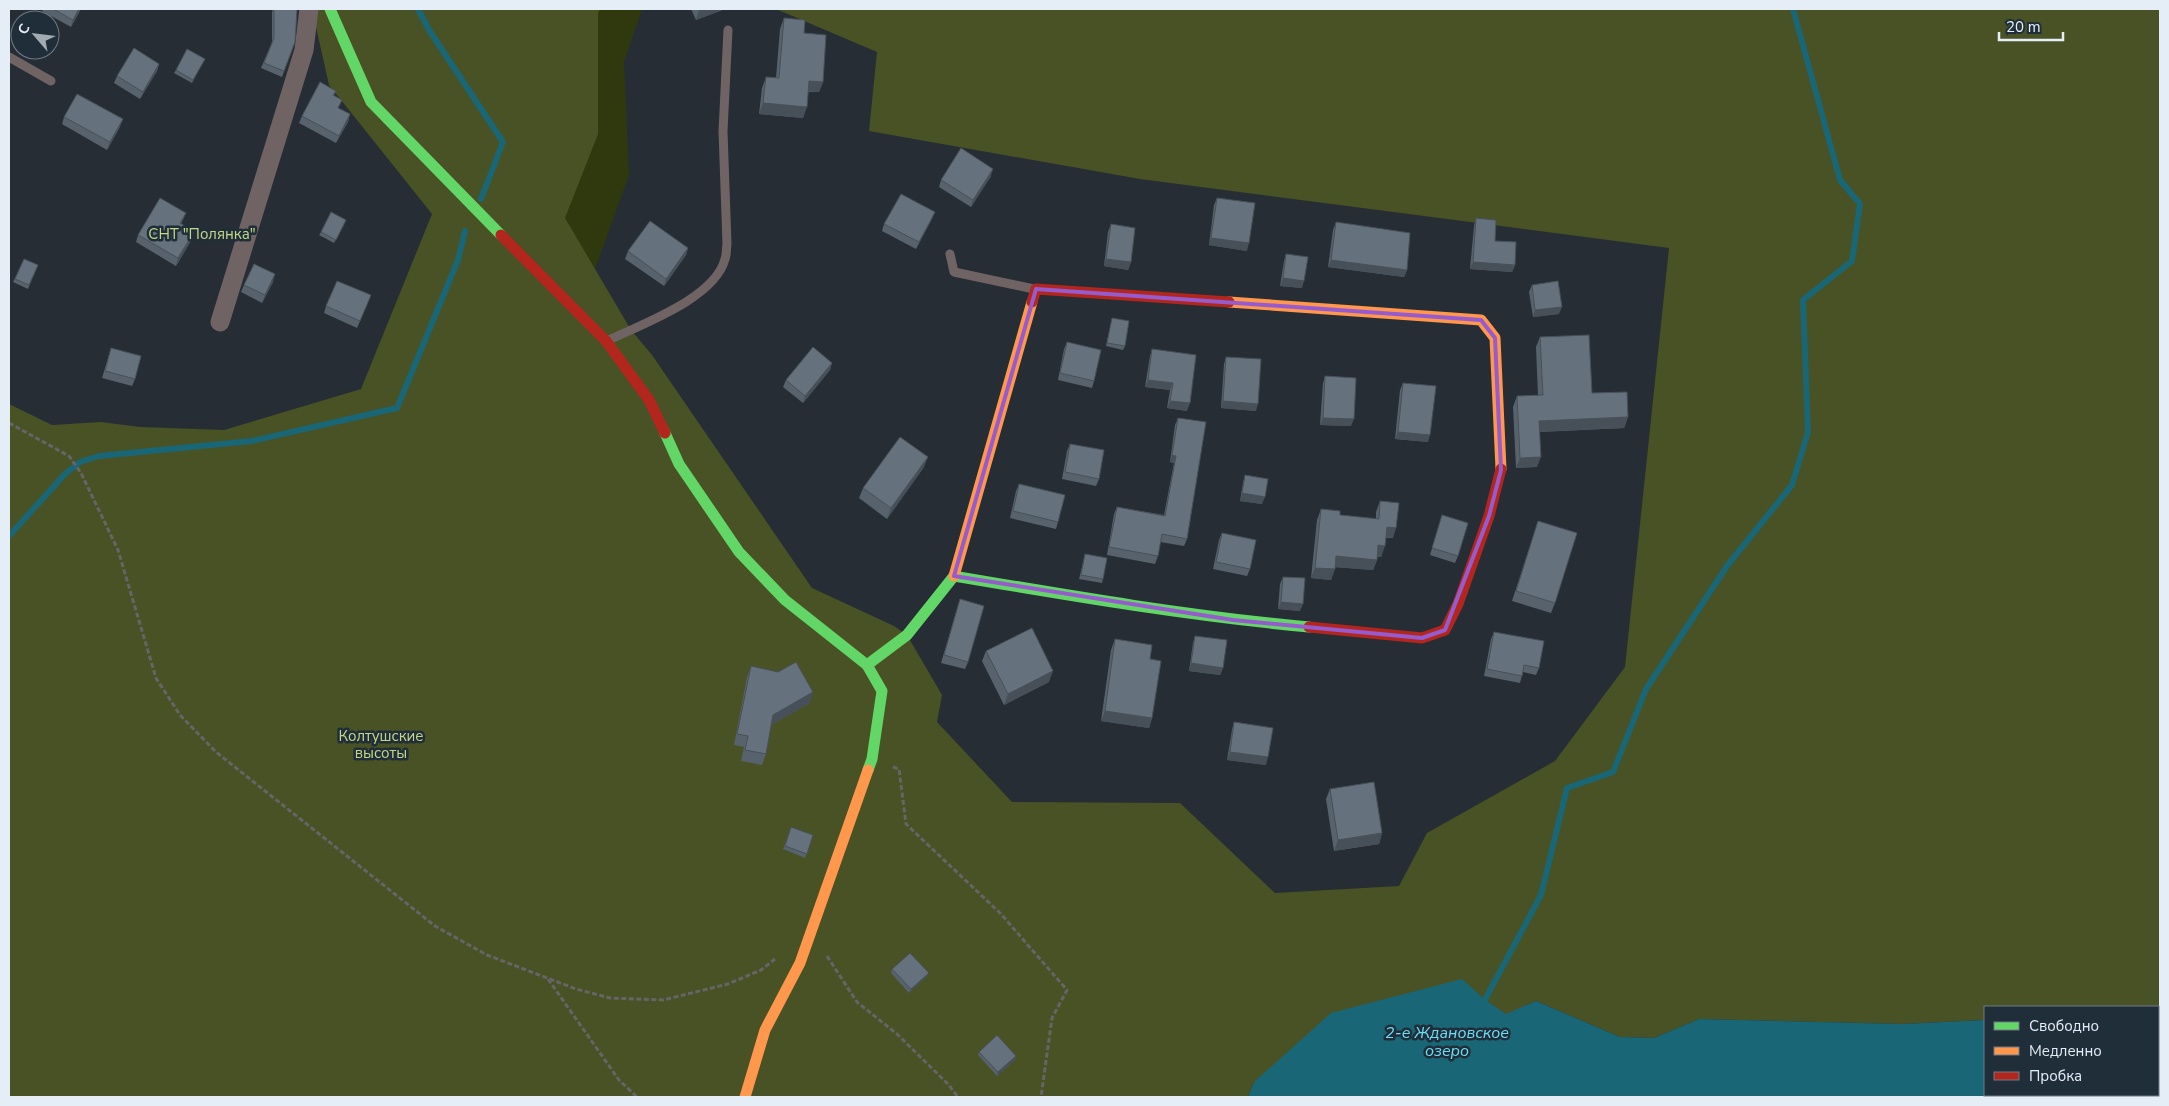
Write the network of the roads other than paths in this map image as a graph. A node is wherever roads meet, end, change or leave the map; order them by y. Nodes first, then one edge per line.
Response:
1 (309, 9) edge
2 (330, 9) edge
3 (728, 30) dead end
4 (9, 57) edge
5 (51, 81) dead end
6 (950, 254) dead end
7 (1036, 289) junction
8 (220, 322) dead end
9 (606, 341) junction
10 (954, 576) junction
11 (867, 665) junction
12 (745, 1097) edge

1 - 8 street
2 - 9 street
3 - 9 lane
4 - 5 lane
6 - 7 lane
7 - 10 street
7 - 10 street
9 - 11 street
10 - 11 street
11 - 12 street

